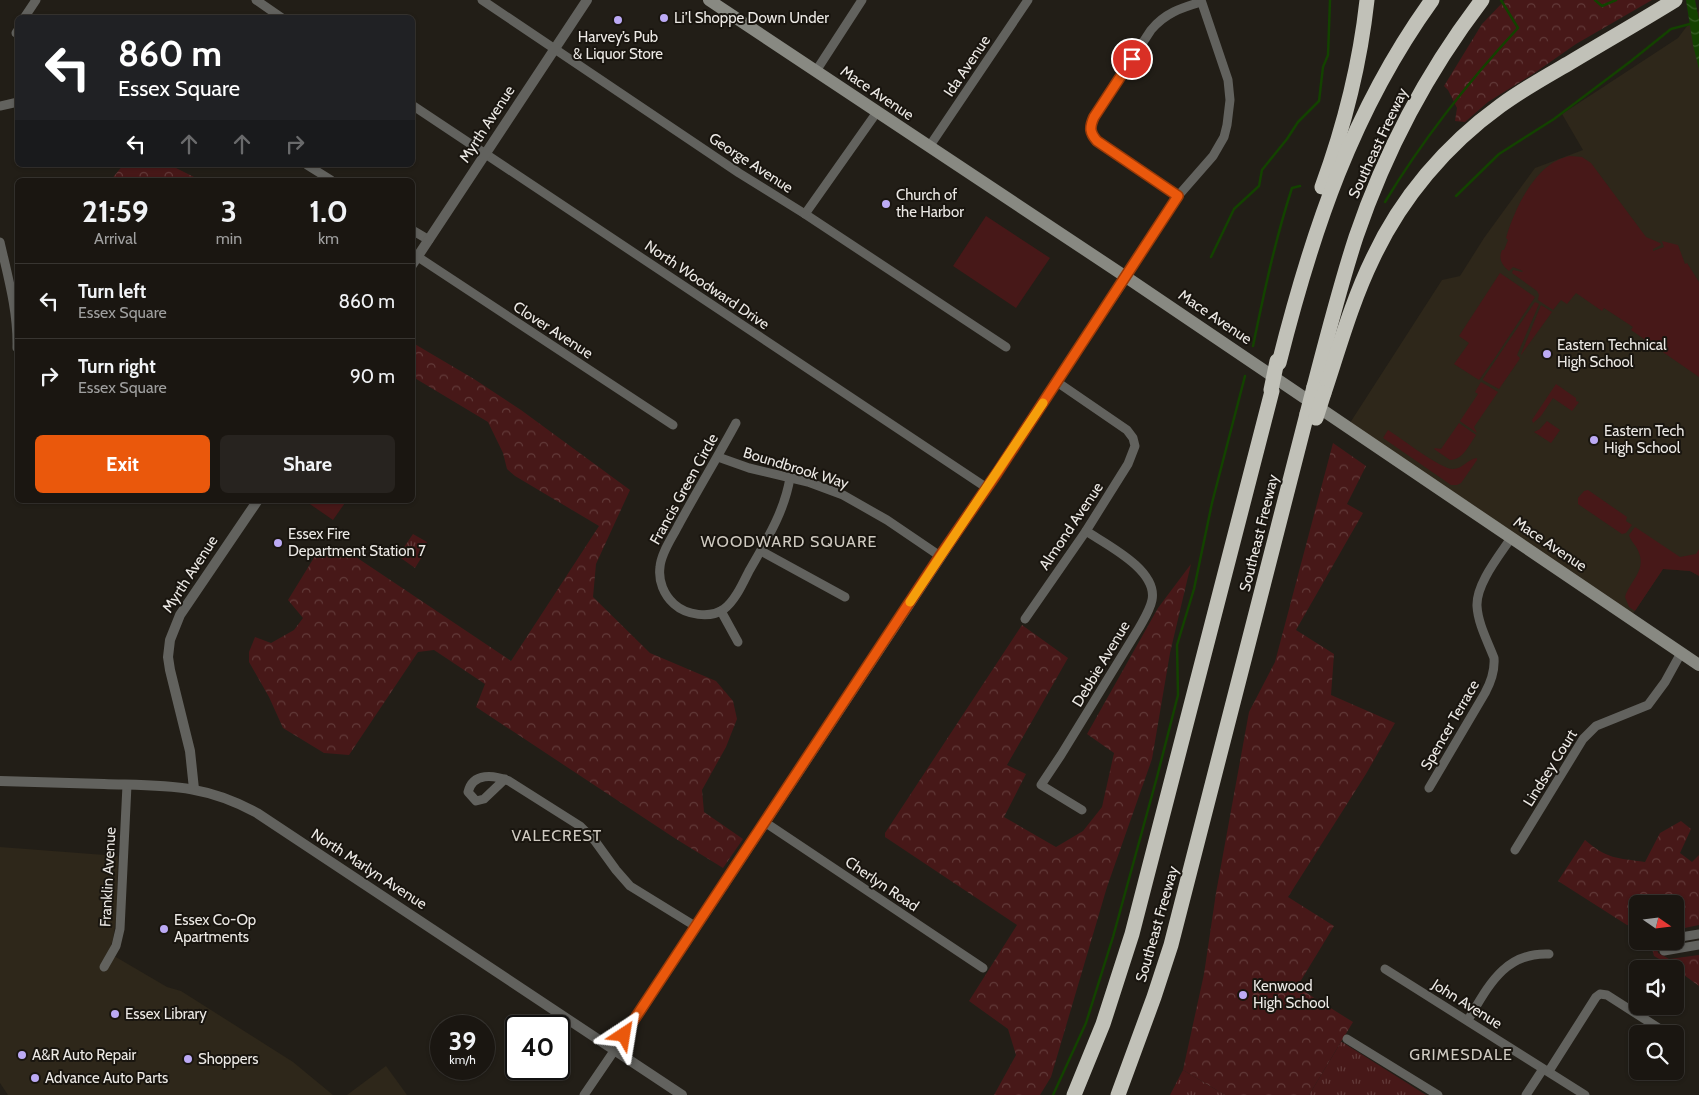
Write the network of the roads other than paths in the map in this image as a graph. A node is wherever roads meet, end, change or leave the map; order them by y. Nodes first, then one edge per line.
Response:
1 (36, 0) edge
2 (256, 0) edge
3 (482, 0) edge
4 (587, 0) edge
5 (709, 0) edge
6 (862, 0) edge
7 (1028, 0) edge
8 (1367, 0) edge
9 (1432, 0) edge
10 (1482, 0) edge
11 (1201, 1) edge
12 (1669, 4) edge
13 (26, 15) edge
14 (278, 15) edge
15 (554, 48) junction
16 (816, 71) junction
17 (15, 103) edge
18 (0, 106) edge
19 (415, 107) edge
20 (877, 112) junction
21 (930, 147) junction
22 (486, 154) junction
23 (310, 167) edge
24 (329, 178) edge
25 (1178, 196) junction
26 (805, 214) junction
27 (415, 232) edge
28 (428, 240) junction
29 (0, 242) edge
30 (415, 261) edge
31 (1126, 277) junction
32 (15, 311) edge
33 (1006, 347) dead end
34 (1278, 362) junction
35 (1057, 382) junction
36 (1319, 390) junction
37 (736, 424) dead end
38 (673, 426) dead end
39 (718, 457) junction
40 (790, 478) junction
41 (987, 488) junction
42 (252, 503) edge
43 (1086, 530) junction
44 (1511, 538) junction
45 (761, 551) junction
46 (940, 556) junction
47 (844, 597) dead end
48 (721, 611) junction
49 (1025, 619) dead end
50 (738, 642) dead end
51 (1681, 653) junction
52 (1699, 665) edge
53 (1, 779) edge
54 (504, 779) dead end
55 (127, 785) junction
56 (1429, 788) dead end
57 (194, 789) junction
58 (1082, 810) dead end
59 (766, 823) junction
60 (1515, 850) dead end
61 (695, 926) junction
62 (1699, 934) edge
63 (1684, 936) edge
64 (1699, 945) edge
65 (1684, 948) edge
66 (1549, 954) dead end
67 (104, 968) dead end
68 (983, 968) dead end
69 (1385, 969) dead end
70 (1468, 1020) junction
71 (1654, 1025) edge
72 (1347, 1039) dead end
73 (614, 1051) junction
74 (1546, 1070) junction
75 (584, 1095) edge
76 (682, 1095) edge
77 (1074, 1095) edge
78 (1118, 1095) edge
79 (1438, 1095) edge
80 (1526, 1095) edge
81 (1585, 1095) edge

1 - 13 street
2 - 14 street
3 - 15 street, George Avenue
4 - 15 street, Myrth Avenue
5 - 16 main road, Mace Avenue
6 - 16 street
7 - 21 street, Ida Avenue
8 - 34 highway
9 - 34 highway, Southeast Freeway
10 - 36 highway, Southeast Freeway
11 - 25 street
11 - 25 street
12 - 36 highway
15 - 22 street, Myrth Avenue
15 - 26 street, George Avenue
16 - 20 main road, Mace Avenue
17 - 18 street
19 - 22 street, North Woodward Drive
20 - 21 main road, Mace Avenue
20 - 26 street
21 - 31 main road, Mace Avenue
22 - 28 street, Myrth Avenue
22 - 41 street, North Woodward Drive
23 - 24 street
25 - 31 street
26 - 33 street, George Avenue
27 - 28 street
28 - 30 street, Myrth Avenue
29 - 32 street
30 - 38 street, Clover Avenue
31 - 35 street
31 - 44 main road, Mace Avenue
34 - 77 highway, Southeast Freeway, bridge
35 - 41 street
35 - 43 street, Almond Avenue
36 - 78 highway, Southeast Freeway, bridge
37 - 39 street, Francis Green Circle
39 - 40 street, Boundbrook Way
39 - 48 street, Francis Green Circle
40 - 45 street
40 - 46 street, Boundbrook Way
41 - 46 street
42 - 57 street, Myrth Avenue
43 - 49 street, Almond Avenue
43 - 58 street, Debbie Avenue
44 - 51 main road, Mace Avenue
44 - 56 street, Spencer Terrace
45 - 47 street
45 - 48 street
46 - 59 street
48 - 50 street
51 - 52 main road, Mace Avenue
51 - 60 street, Lindsey Court
53 - 55 street, North Marlyn Avenue
54 - 61 street
55 - 57 street, North Marlyn Avenue
55 - 67 street, Franklin Avenue
57 - 73 street, North Marlyn Avenue
59 - 61 street
59 - 68 street, Cherlyn Road
61 - 73 street
62 - 63 street
64 - 65 street
66 - 70 street
69 - 70 street, John Avenue
70 - 74 street, John Avenue
71 - 74 street
72 - 79 street
73 - 75 street
73 - 76 street, North Marlyn Avenue
74 - 80 street
74 - 81 street, John Avenue

